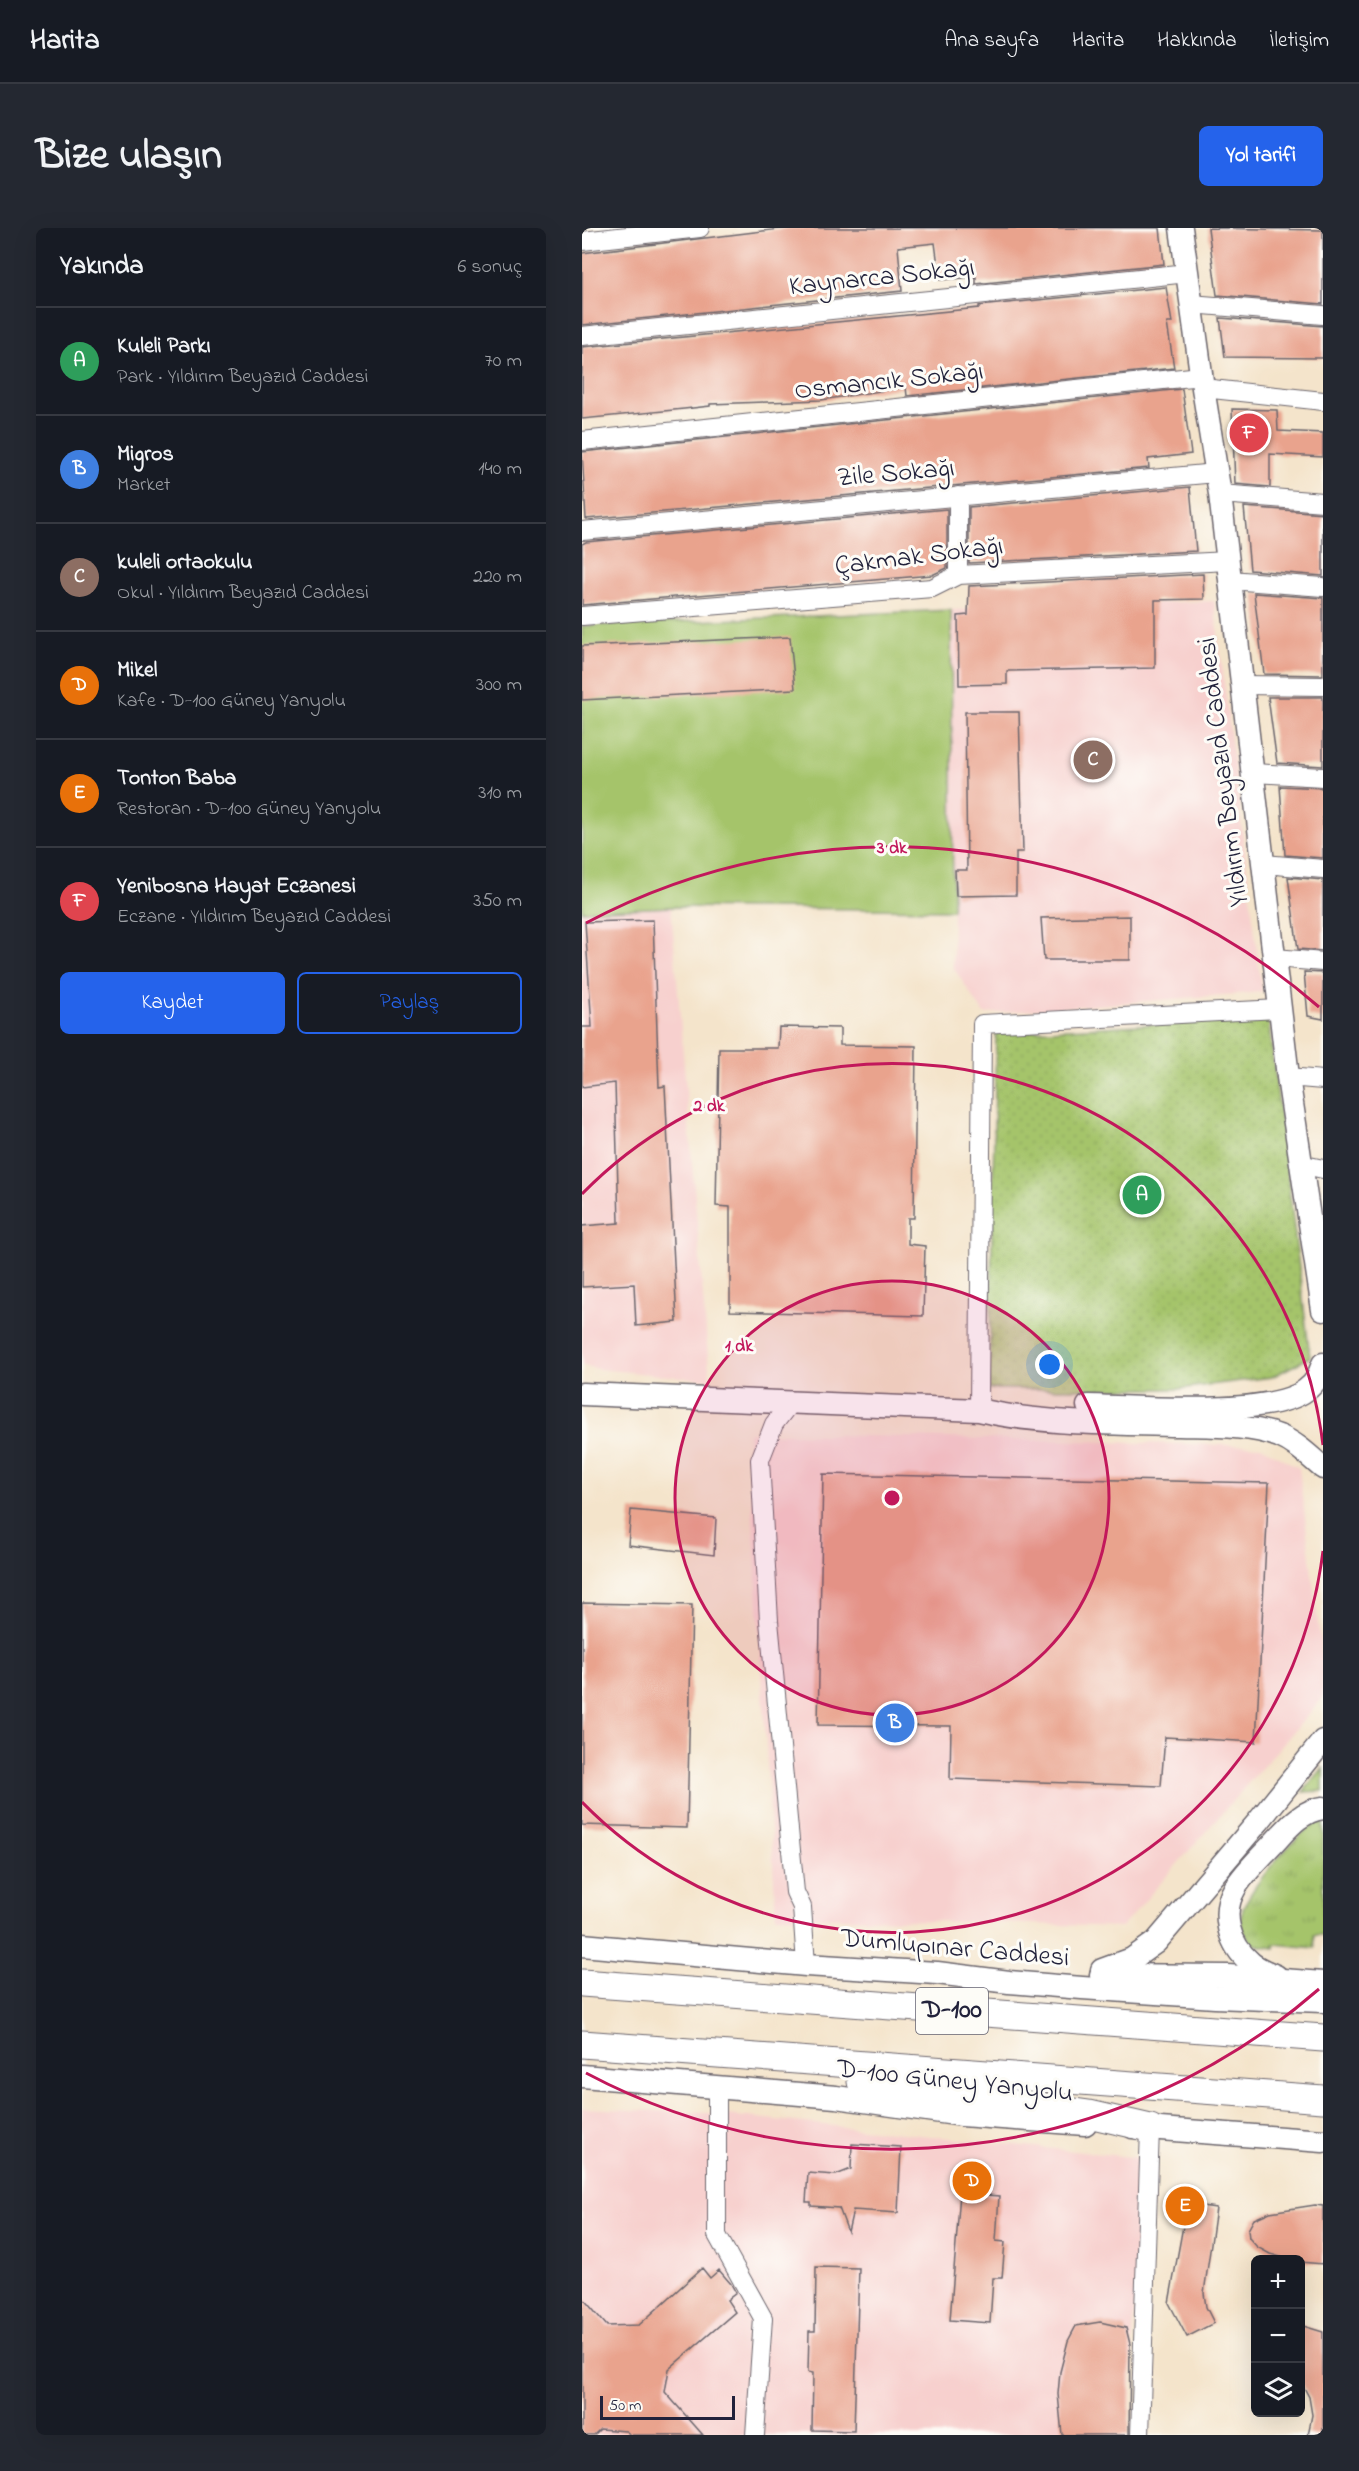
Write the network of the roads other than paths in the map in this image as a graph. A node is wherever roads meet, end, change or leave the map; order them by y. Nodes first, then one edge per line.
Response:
1 (700, 228) edge
2 (1181, 228) edge
3 (582, 241) edge
4 (1188, 273) junction
5 (1191, 304) junction
6 (1323, 315) edge
7 (582, 336) edge
8 (1202, 382) junction
9 (1323, 401) edge
10 (582, 441) edge
11 (1218, 483) junction
12 (958, 496) junction
13 (1323, 502) edge
14 (582, 531) edge
15 (1229, 570) junction
16 (958, 575) junction
17 (1323, 587) edge
18 (582, 616) edge
19 (1243, 685) junction
20 (1323, 686) edge
21 (1254, 773) junction
22 (1323, 777) edge
23 (1264, 864) junction
24 (1323, 869) edge
25 (1275, 958) junction
26 (1323, 962) edge
27 (1280, 1009) junction
28 (1288, 1077) junction
29 (1323, 1080) edge
30 (1300, 1164) junction
31 (1323, 1169) edge
32 (1317, 1237) edge
33 (1323, 1310) edge
34 (1323, 1364) edge
35 (582, 1384) edge
36 (582, 1394) edge
37 (620, 1394) junction
38 (791, 1402) junction
39 (979, 1410) junction
40 (1323, 1468) edge
41 (1323, 1742) edge
42 (1323, 1808) edge
43 (582, 1945) edge
44 (806, 1965) junction
45 (937, 1972) junction
46 (1081, 1975) junction
47 (1285, 1980) junction
48 (582, 1983) edge
49 (1323, 1983) edge
50 (1323, 2001) edge
51 (1323, 2037) edge
52 (582, 2044) edge
53 (638, 2048) junction
54 (582, 2076) edge
55 (717, 2086) junction
56 (1323, 2099) edge
57 (1150, 2128) junction
58 (1323, 2141) edge
59 (755, 2435) edge
60 (1140, 2435) edge

1 - 3 street
2 - 4 main road, Yıldırım Beyazıd Caddesi
4 - 5 main road, Yıldırım Beyazıd Caddesi
4 - 7 street, Kaynarca Sokağı
5 - 6 street
5 - 8 main road, Yıldırım Beyazıd Caddesi
8 - 9 street, Osmancık Sokağı
8 - 10 street, Osmancık Sokağı
8 - 11 main road, Yıldırım Beyazıd Caddesi
11 - 12 street, Zile Sokağı
11 - 13 street, Zile Sokağı
11 - 15 main road, Yıldırım Beyazıd Caddesi
12 - 14 street, Zile Sokağı
12 - 16 street
15 - 16 street, Çakmak Sokağı
15 - 17 street, Çakmak Sokağı
15 - 19 main road, Yıldırım Beyazıd Caddesi
16 - 18 street, Çakmak Sokağı
19 - 20 street
19 - 21 main road, Yıldırım Beyazıd Caddesi
21 - 22 street
21 - 23 main road, Yıldırım Beyazıd Caddesi
23 - 24 street
23 - 25 main road, Yıldırım Beyazıd Caddesi
25 - 26 street
25 - 27 main road, Yıldırım Beyazıd Caddesi
27 - 28 main road, Yıldırım Beyazıd Caddesi
27 - 39 street
28 - 29 street
28 - 30 main road, Yıldırım Beyazıd Caddesi
30 - 31 street
30 - 32 main road, Yıldırım Beyazıd Caddesi
32 - 33 main road, Yıldırım Beyazıd Caddesi
34 - 39 main road
35 - 37 main road
36 - 37 main road
37 - 38 main road
38 - 39 main road
38 - 44 street
39 - 40 main road
41 - 46 main road
42 - 47 main road
43 - 44 main road, Dumlupınar Caddesi
44 - 45 main road, Dumlupınar Caddesi
45 - 46 main road
45 - 50 main road, Dumlupınar Caddesi
46 - 47 main road
47 - 49 main road
48 - 51 highway, D-100
52 - 53 highway, D-100
53 - 56 highway, D-100
53 - 57 highway
54 - 55 main road, D-100 Güney Yanyolu
55 - 57 main road, D-100 Güney Yanyolu
55 - 59 street
57 - 58 main road, D-100 Güney Yanyolu
57 - 60 street

